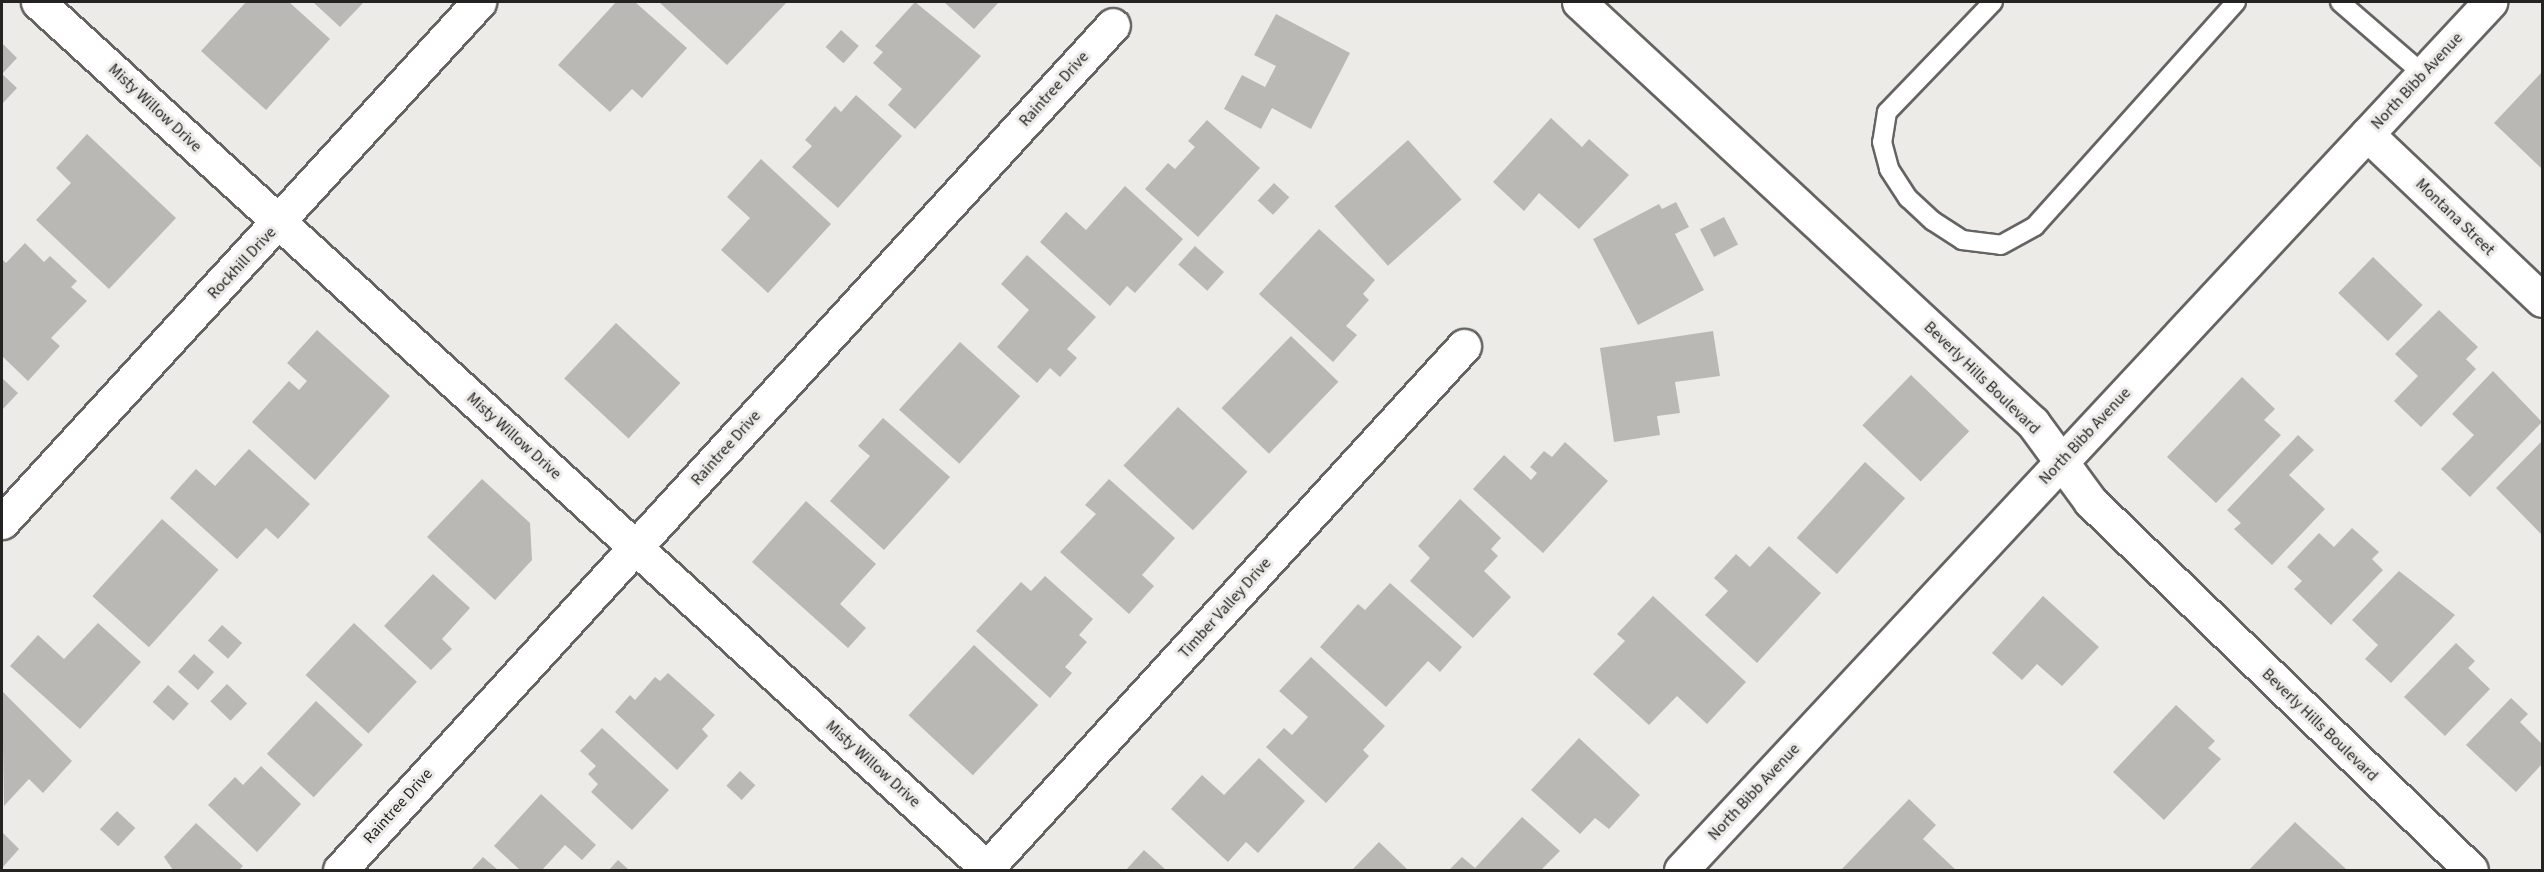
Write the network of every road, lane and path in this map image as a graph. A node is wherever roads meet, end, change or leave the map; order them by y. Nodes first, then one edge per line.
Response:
1 (38, 2) edge
2 (479, 2) edge
3 (1580, 2) edge
4 (1993, 2) edge
5 (2236, 2) edge
6 (2340, 2) edge
7 (2490, 2) edge
8 (1113, 25) dead end
9 (2423, 74) junction
10 (2367, 134) junction
11 (279, 222) junction
12 (2542, 300) edge
13 (1464, 345) dead end
14 (2062, 461) junction
15 (2, 522) edge
16 (635, 547) junction
17 (340, 870) edge
18 (987, 870) edge
19 (1681, 870) edge
20 (2470, 870) edge

1 - 11 street, Misty Willow Drive
2 - 11 street, Rockhill Drive
3 - 14 street, Beverly Hills Boulevard
4 - 5 lane
6 - 9 lane
7 - 9 street, North Bibb Avenue
8 - 16 street, Raintree Drive
9 - 10 street, North Bibb Avenue
10 - 12 street, Montana Street
10 - 14 street, North Bibb Avenue
11 - 15 street, Rockhill Drive
11 - 16 street, Misty Willow Drive
13 - 18 street, Timber Valley Drive
14 - 19 street, North Bibb Avenue
14 - 20 street, Beverly Hills Boulevard
16 - 17 street, Raintree Drive
16 - 18 street, Misty Willow Drive

